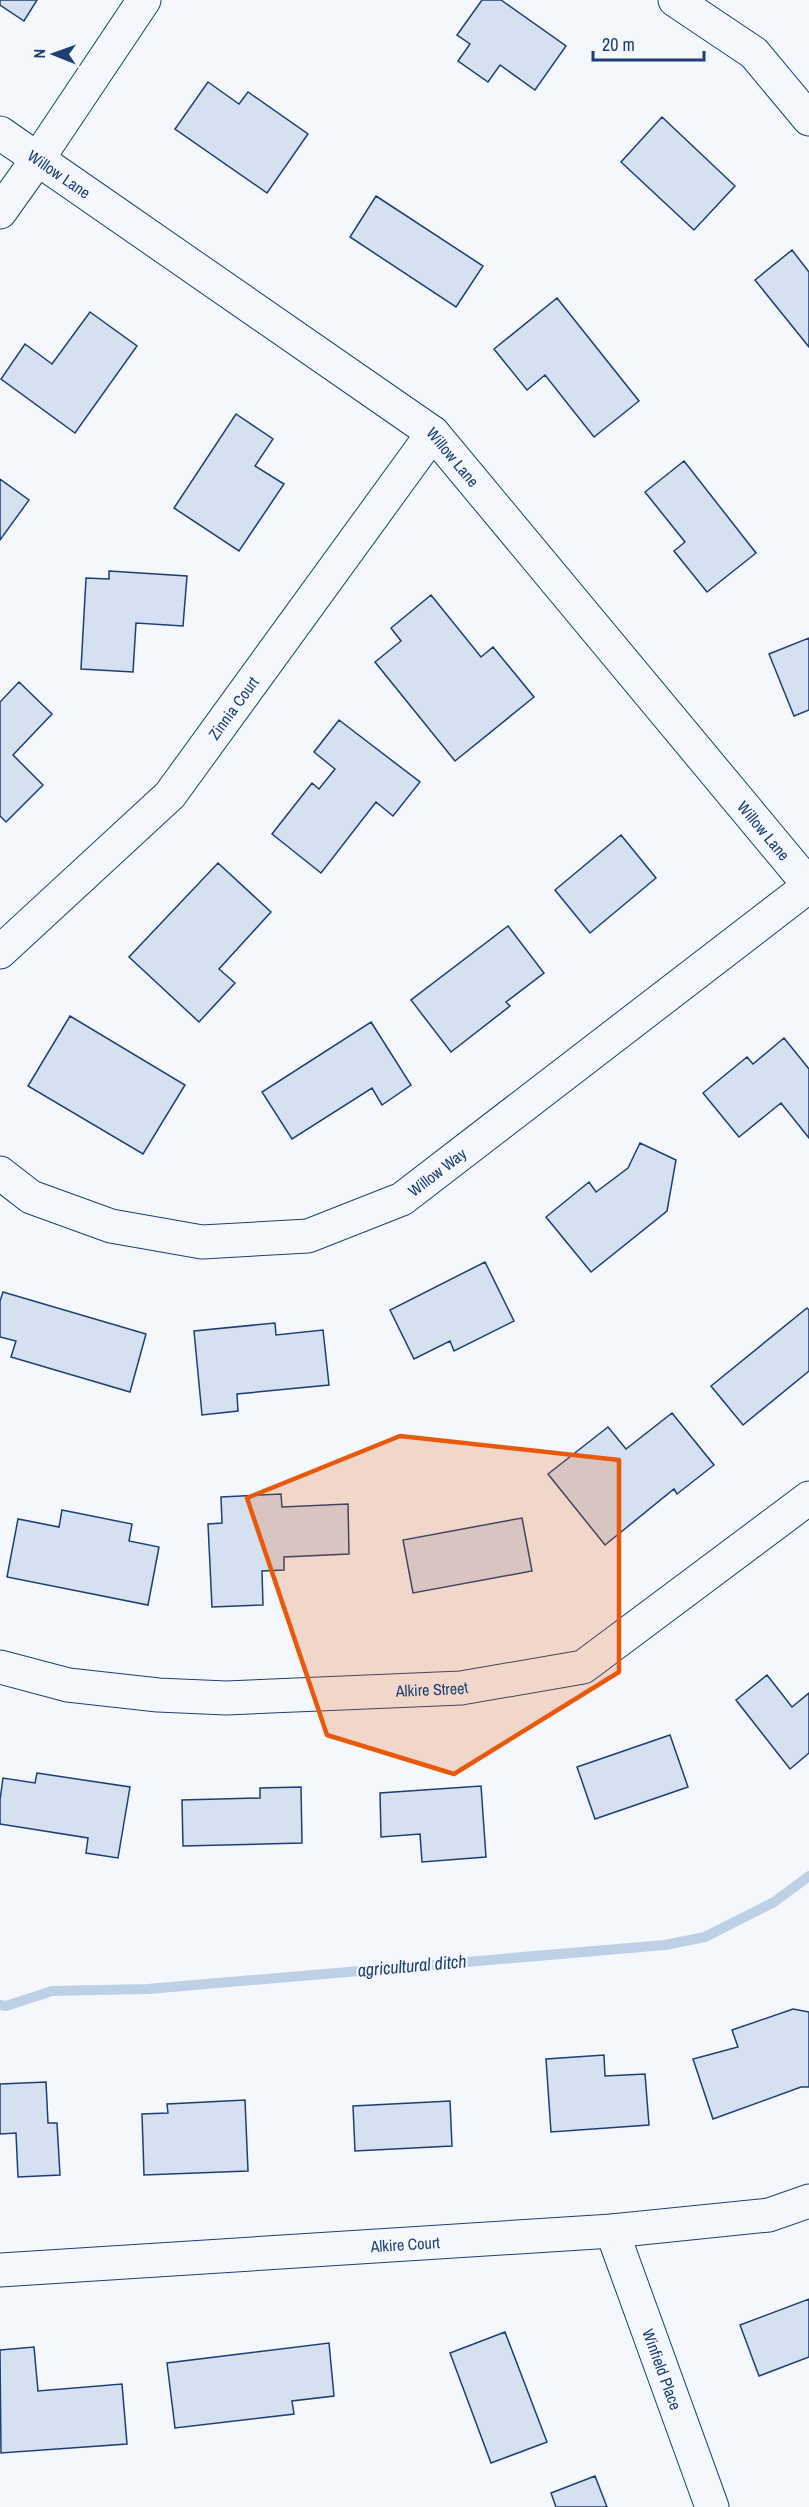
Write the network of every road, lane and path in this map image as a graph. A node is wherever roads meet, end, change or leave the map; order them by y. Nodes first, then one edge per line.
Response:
1 (144, 0) edge
2 (675, 0) edge
3 (809, 119) edge
4 (0, 133) edge
5 (37, 160) junction
6 (0, 212) edge
7 (433, 433) junction
8 (809, 885) edge
9 (0, 952) edge
10 (0, 1173) edge
11 (809, 1498) edge
12 (0, 1667) edge
13 (809, 2201) edge
14 (612, 2231) junction
15 (0, 2270) edge
16 (712, 2507) edge

1 - 5 street
2 - 3 street
4 - 5 street, Willow Lane
5 - 6 street
5 - 7 street, Willow Lane
7 - 8 street, Willow Lane
7 - 9 street, Zinnia Court
8 - 10 street, Willow Way
11 - 12 street, Alkire Street
13 - 14 street, Alkire Court
14 - 15 street, Alkire Court
14 - 16 street, Winfield Place

